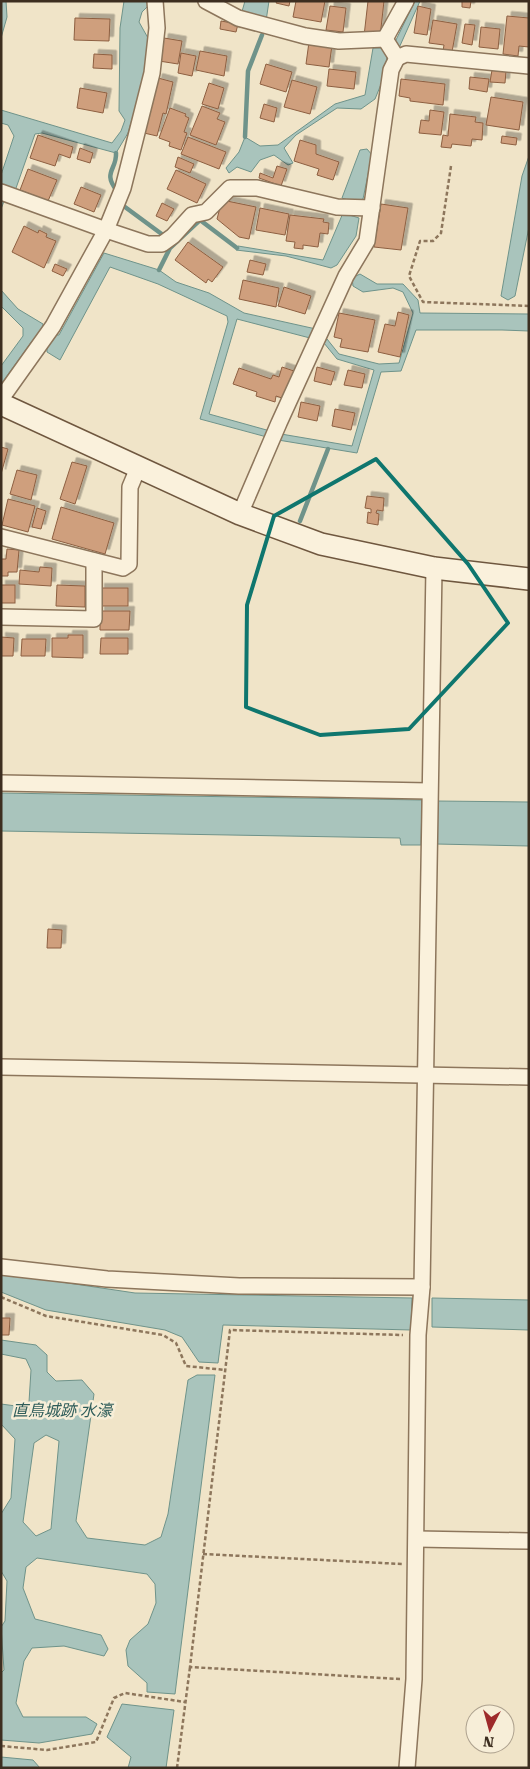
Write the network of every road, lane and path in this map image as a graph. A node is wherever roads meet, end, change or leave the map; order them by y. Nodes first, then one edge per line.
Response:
1 (154, 1) edge
2 (206, 1) edge
3 (406, 1) edge
4 (391, 49) junction
5 (529, 66) edge
6 (451, 166) dead end
7 (5, 194) edge
8 (372, 208) junction
9 (106, 230) junction
10 (529, 306) edge
11 (1, 399) edge
12 (1, 404) edge
13 (138, 468) junction
14 (240, 514) junction
15 (1, 537) edge
16 (94, 560) junction
17 (434, 568) junction
18 (529, 579) edge
19 (1, 617) edge
20 (1, 783) edge
21 (429, 790) junction
22 (1, 1068) edge
23 (425, 1075) junction
24 (529, 1077) edge
25 (1, 1267) edge
26 (422, 1287) junction
27 (1, 1297) edge
28 (418, 1336) junction
29 (226, 1370) junction
30 (417, 1539) junction
31 (529, 1541) edge
32 (203, 1554) junction
33 (416, 1565) junction
34 (190, 1667) junction
35 (414, 1679) junction
36 (185, 1702) junction
37 (1, 1746) edge
38 (177, 1768) edge
39 (407, 1768) edge

1 - 9 street
2 - 4 street
3 - 4 street
4 - 5 street
4 - 8 street
6 - 10 path
7 - 9 street
8 - 9 street
8 - 14 street
9 - 11 street
12 - 13 street
13 - 14 street
13 - 16 street
14 - 17 street
15 - 16 street
16 - 19 street
17 - 18 street
17 - 21 street
20 - 21 street
21 - 23 street
22 - 23 street
23 - 24 street
23 - 26 street
25 - 26 street
26 - 28 street
27 - 29 path
28 - 29 path
28 - 30 street
29 - 32 path
30 - 31 street
30 - 33 street
32 - 33 path
32 - 34 path
33 - 35 street
34 - 35 path
34 - 36 path
35 - 39 street
36 - 37 path
36 - 38 path

